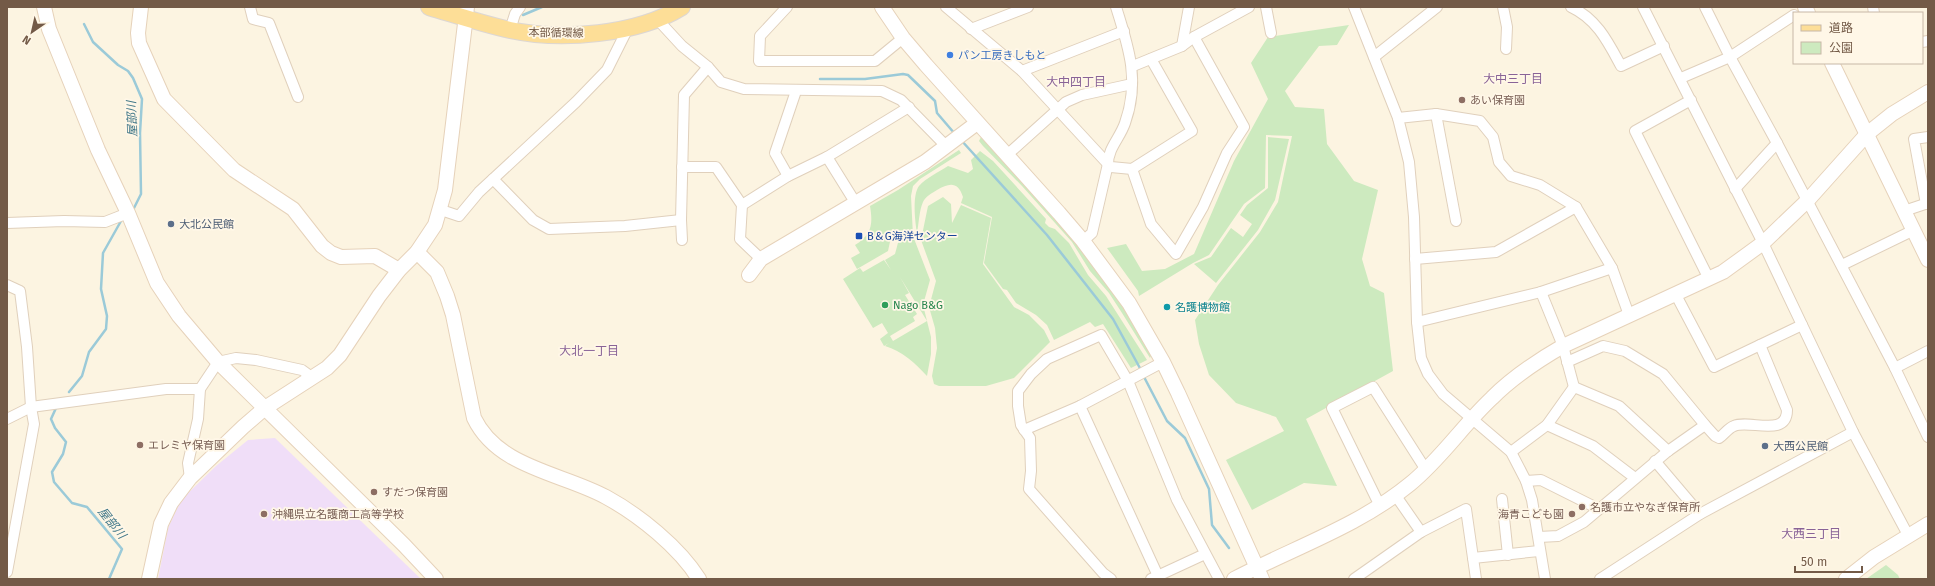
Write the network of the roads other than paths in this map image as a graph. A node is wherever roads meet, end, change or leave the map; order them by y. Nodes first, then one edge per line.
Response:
1 (44, 7) edge
2 (141, 7) edge
3 (250, 7) edge
4 (429, 7) edge
5 (520, 7) edge
6 (682, 7) edge
7 (787, 7) edge
8 (882, 7) edge
9 (946, 7) edge
10 (1028, 7) edge
11 (1116, 7) edge
12 (1189, 7) edge
13 (1249, 7) edge
14 (1266, 7) edge
15 (1354, 7) edge
16 (1437, 7) edge
17 (1503, 7) edge
18 (1571, 7) edge
19 (1643, 7) edge
20 (1705, 7) edge
21 (1004, 11) edge
22 (466, 12) edge
23 (1793, 16) edge
24 (658, 20) junction
25 (628, 28) junction
26 (972, 29) junction
27 (510, 30) junction
28 (1124, 31) junction
29 (1271, 33) dead end
30 (1194, 37) junction
31 (904, 38) junction
32 (1182, 46) junction
33 (1664, 46) junction
34 (1506, 49) dead end
35 (1374, 57) junction
36 (1730, 57) junction
37 (1151, 59) junction
38 (1832, 64) edge
39 (1133, 66) junction
40 (708, 67) junction
41 (1022, 71) junction
42 (1681, 78) junction
43 (1132, 84) junction
44 (796, 91) junction
45 (1928, 92) edge
46 (298, 97) dead end
47 (1691, 100) junction
48 (909, 107) junction
49 (1059, 110) junction
50 (1436, 114) junction
51 (1398, 118) junction
52 (973, 126) junction
53 (1867, 134) junction
54 (1928, 137) edge
55 (1777, 143) junction
56 (950, 144) junction
57 (1007, 155) junction
58 (827, 157) junction
59 (1108, 164) junction
60 (682, 166) junction
61 (1132, 169) junction
62 (788, 176) junction
63 (493, 179) junction
64 (1735, 189) junction
65 (1808, 200) junction
66 (855, 202) junction
67 (1927, 204) edge
68 (742, 205) junction
69 (1576, 207) junction
70 (441, 210) junction
71 (1904, 210) junction
72 (128, 213) junction
73 (681, 220) junction
74 (1456, 221) dead end
75 (7, 224) edge
76 (1914, 230) junction
77 (682, 240) dead end
78 (1083, 241) junction
79 (1763, 243) junction
80 (417, 252) junction
81 (761, 259) junction
82 (1415, 259) junction
83 (1928, 260) edge
84 (1842, 265) junction
85 (1612, 268) junction
86 (399, 270) junction
87 (749, 275) dead end
88 (1710, 279) junction
89 (7, 285) edge
90 (1541, 292) junction
91 (1676, 295) junction
92 (1628, 315) junction
93 (1417, 322) junction
94 (1802, 325) junction
95 (1760, 345) junction
96 (1563, 346) junction
97 (1928, 351) edge
98 (218, 362) junction
99 (1163, 362) junction
100 (1567, 362) junction
101 (1895, 368) junction
102 (313, 378) junction
103 (1133, 379) junction
104 (1574, 387) junction
105 (200, 389) junction
106 (1080, 406) junction
107 (31, 407) junction
108 (265, 408) junction
109 (7, 419) edge
110 (1471, 419) junction
111 (1547, 425) junction
112 (1705, 425) junction
113 (1024, 430) junction
114 (1852, 432) junction
115 (1928, 438) edge
116 (1668, 451) junction
117 (1511, 452) junction
118 (1655, 462) junction
119 (1426, 470) junction
120 (190, 478) junction
121 (1635, 478) junction
122 (1526, 481) junction
123 (1396, 496) junction
124 (1502, 499) dead end
125 (1380, 506) junction
126 (1599, 509) junction
127 (1700, 514) junction
128 (1928, 524) edge
129 (1421, 532) junction
130 (1908, 535) junction
131 (1539, 537) junction
132 (1539, 551) junction
133 (1205, 554) junction
134 (1508, 555) junction
135 (1473, 558) junction
136 (7, 572) edge
137 (1260, 573) edge
138 (1155, 577) edge
139 (149, 579) edge
140 (436, 579) edge
141 (699, 579) edge
142 (1111, 579) edge
143 (1218, 579) edge
144 (1234, 579) edge
145 (1354, 579) edge
146 (1476, 579) edge
147 (1545, 579) edge
148 (1600, 579) edge
149 (1846, 579) edge

1 - 72 street
2 - 86 street
3 - 46 street
4 - 22 main road, 本部循環線
5 - 27 street
6 - 24 main road, 本部循環線
7 - 31 street
8 - 31 street
9 - 26 street
10 - 21 street
11 - 28 street
12 - 32 street
13 - 30 street
14 - 29 street
15 - 35 street
16 - 35 street
17 - 34 street
18 - 33 street
19 - 33 street
20 - 36 street
21 - 26 street
22 - 27 main road, 本部循環線
22 - 70 street
23 - 36 street
24 - 25 main road, 本部循環線
24 - 40 street
25 - 27 main road, 本部循環線
25 - 63 street
26 - 41 street
28 - 39 street
28 - 41 street
30 - 32 street
30 - 61 street
31 - 52 street
32 - 37 street
33 - 42 street
35 - 51 street
36 - 42 street
36 - 55 street
37 - 39 street
37 - 61 street
38 - 53 street
39 - 43 street
40 - 44 street
40 - 60 street
41 - 49 street
42 - 47 street
43 - 49 street
43 - 59 street
44 - 48 street
44 - 62 street
45 - 53 street
47 - 64 street
47 - 88 street
48 - 56 street
48 - 58 street
49 - 57 street
49 - 59 street
50 - 51 street
50 - 69 street
50 - 74 street
51 - 82 street
52 - 56 street
52 - 57 street
53 - 65 street
53 - 71 street
54 - 67 street
55 - 64 street
55 - 65 street
56 - 66 street
57 - 78 street
58 - 62 street
58 - 66 street
59 - 61 street
59 - 78 street
60 - 68 street
60 - 73 street
62 - 68 street
63 - 70 street
63 - 73 street
64 - 79 street
65 - 79 street
65 - 84 street
66 - 81 street
67 - 71 street
68 - 81 street
69 - 82 street
69 - 85 street
70 - 80 street
71 - 76 street
72 - 75 street
72 - 98 street
73 - 77 street
76 - 83 street
76 - 84 street
78 - 99 street
79 - 88 street
79 - 94 street
80 - 86 street
80 - 141 street
81 - 87 street
82 - 93 street
84 - 101 street
85 - 90 street
85 - 92 street
86 - 102 street
88 - 91 street
89 - 107 street
90 - 93 street
90 - 96 street
91 - 92 street
91 - 95 street
92 - 96 street
93 - 110 street
94 - 95 street
94 - 114 street
95 - 112 street
96 - 100 street
96 - 110 street
97 - 101 street
98 - 102 street
98 - 105 street
98 - 108 street
99 - 103 street
99 - 137 street
100 - 104 street
100 - 112 street
101 - 115 street
102 - 108 street
103 - 106 street
103 - 113 street
103 - 133 street
104 - 111 street
104 - 116 street
105 - 107 street
105 - 120 street
106 - 113 street
106 - 138 street
107 - 109 street
107 - 136 street
108 - 120 street
108 - 140 street
110 - 117 street
110 - 119 street
111 - 117 street
111 - 121 street
112 - 116 street
113 - 142 street
114 - 127 street
114 - 130 street
116 - 118 street
117 - 122 street
118 - 121 street
118 - 127 street
119 - 123 street
119 - 125 street
120 - 139 street
121 - 126 street
122 - 126 street
122 - 131 street
123 - 125 street
123 - 129 street
124 - 134 street
125 - 137 street
126 - 131 street
127 - 148 street
128 - 130 street
129 - 135 street
129 - 145 street
130 - 149 street
131 - 132 street
132 - 134 street
132 - 147 street
133 - 138 street
133 - 143 street
134 - 135 street
135 - 146 street
137 - 144 street

